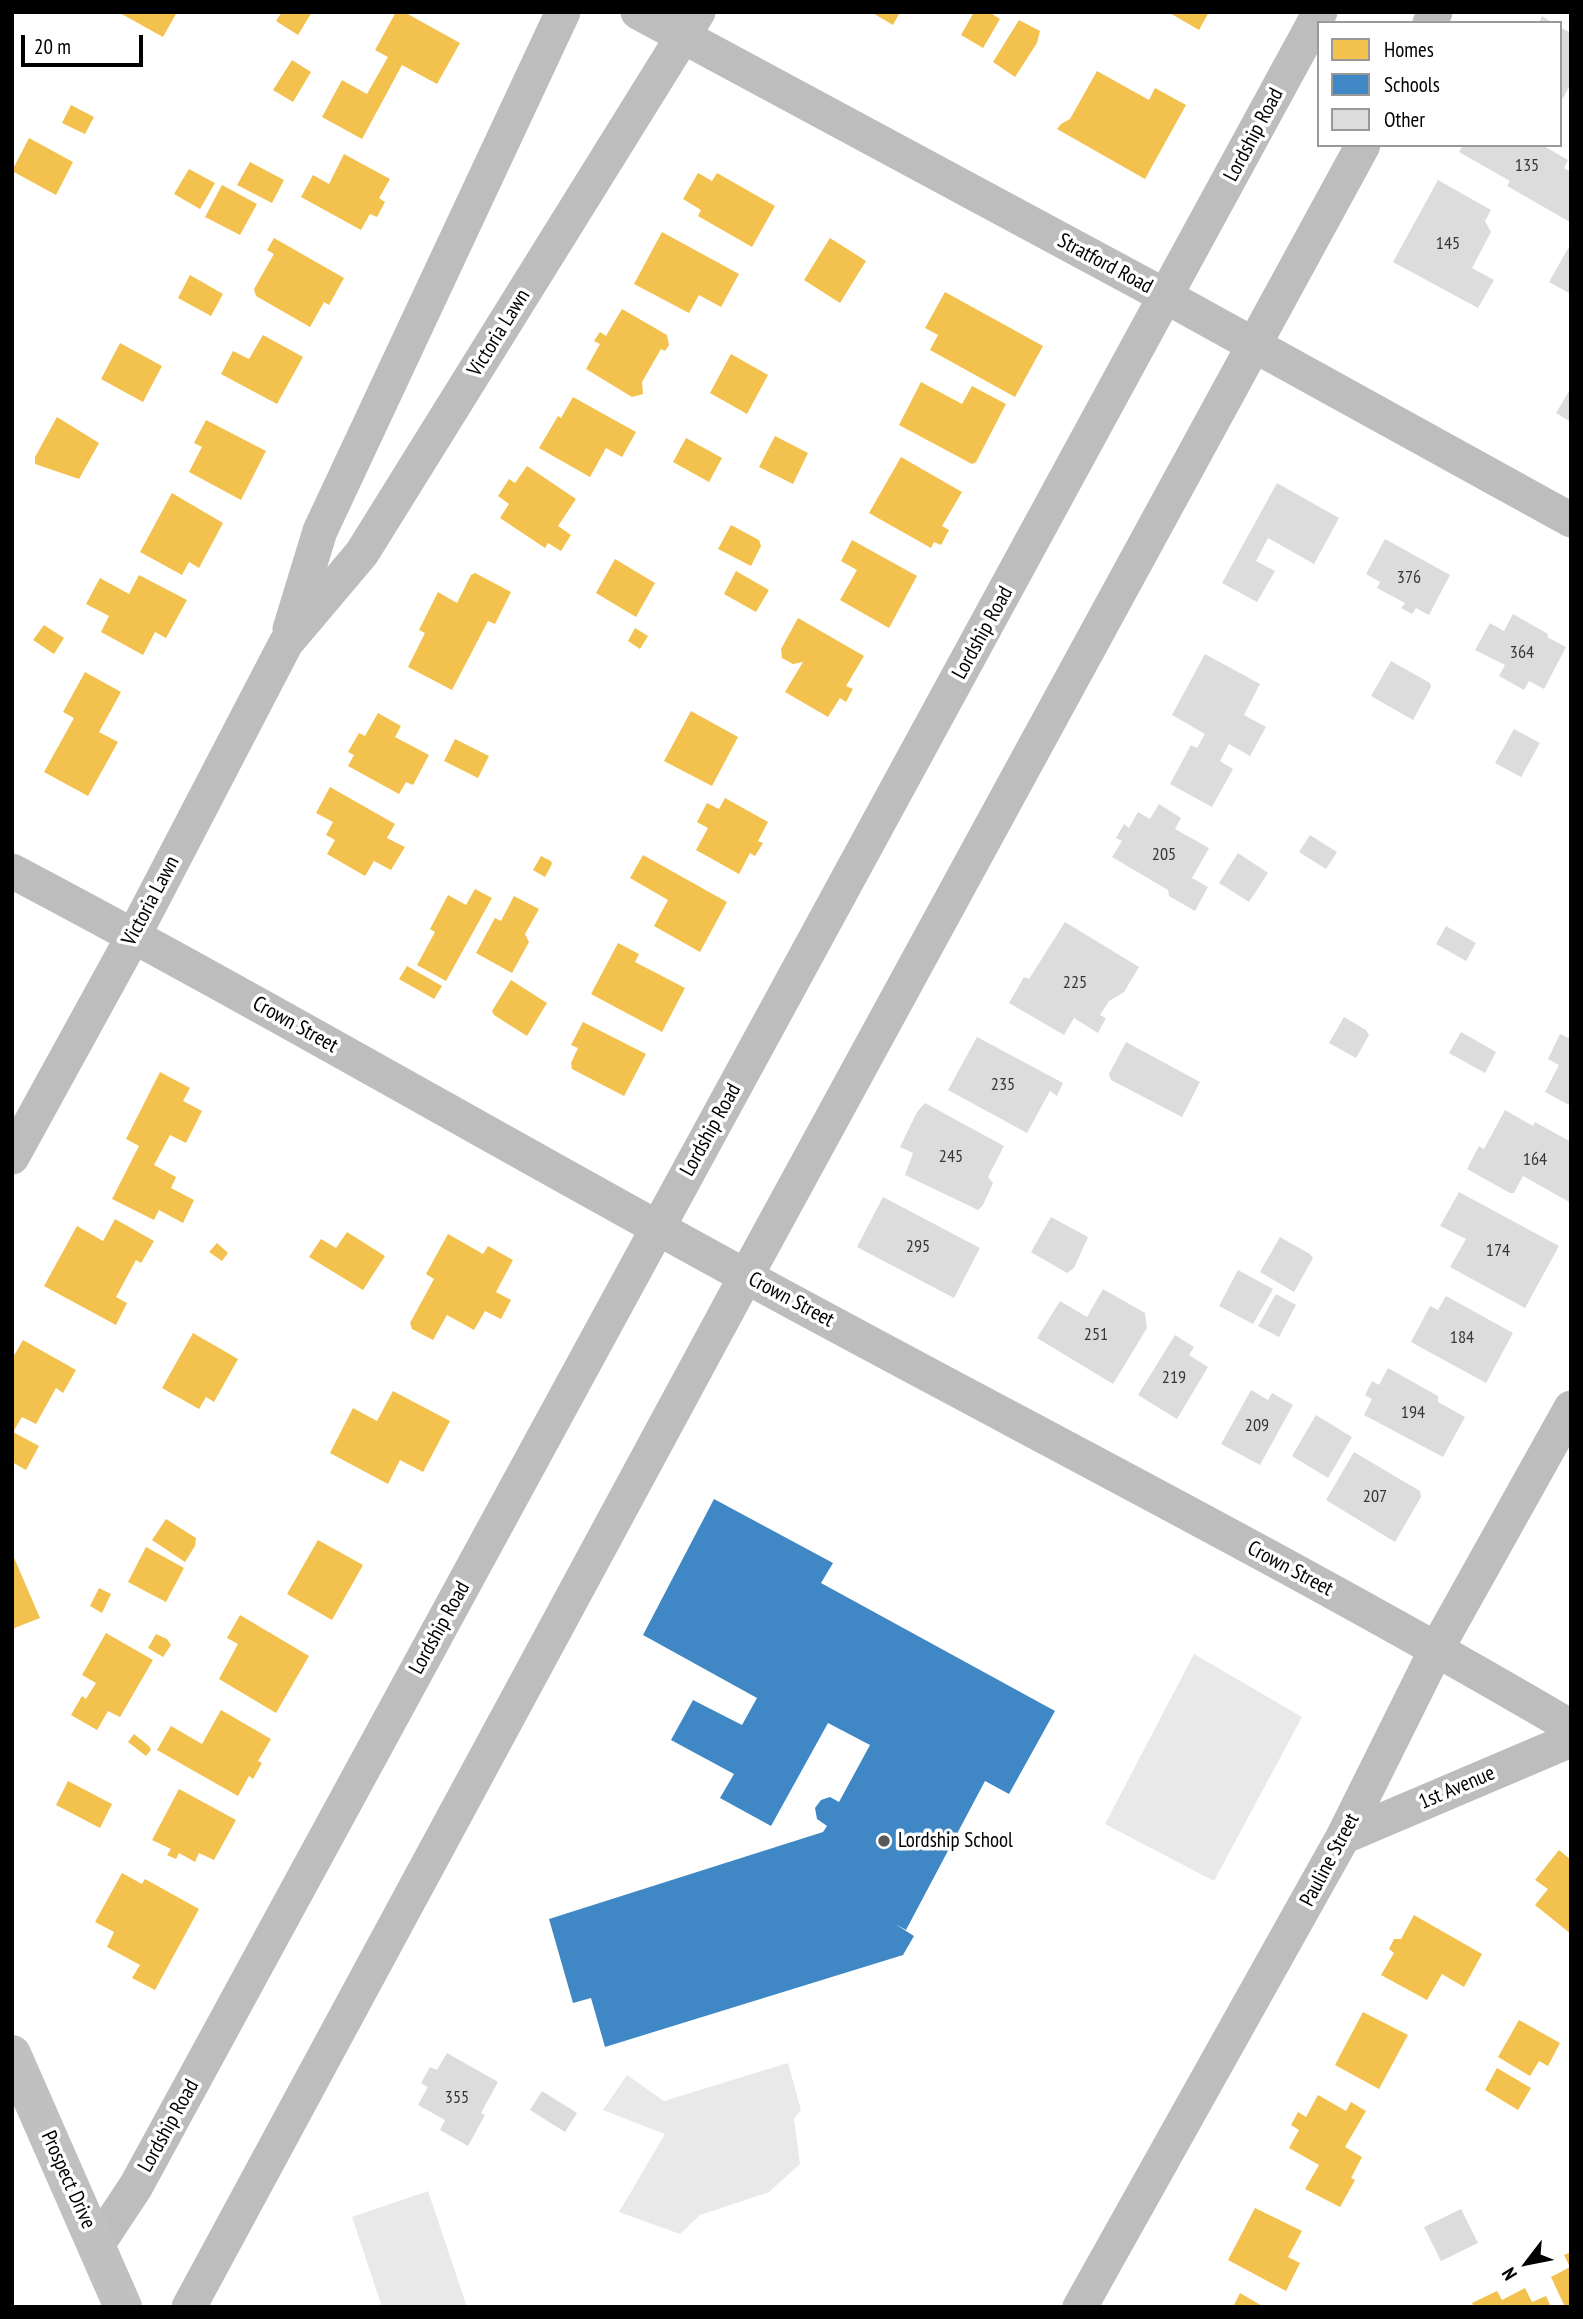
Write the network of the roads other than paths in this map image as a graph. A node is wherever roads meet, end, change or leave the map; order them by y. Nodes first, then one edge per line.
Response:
1 (563, 12) edge
2 (638, 12) edge
3 (1320, 12) edge
4 (690, 24) edge
5 (1362, 147) edge
6 (1167, 297) junction
7 (1255, 347) junction
8 (1571, 520) edge
9 (286, 643) junction
10 (12, 871) edge
11 (134, 935) junction
12 (12, 1157) edge
13 (657, 1227) junction
14 (746, 1276) junction
15 (1571, 1408) edge
16 (1437, 1648) junction
17 (1571, 1727) edge
18 (1571, 1740) edge
19 (1343, 1837) junction
20 (12, 2054) edge
21 (97, 2245) junction
22 (124, 2307) edge
23 (189, 2307) edge
24 (1080, 2307) edge

1 - 9 street, Victoria Lawn
2 - 4 street, Stratford Road
3 - 6 street, Lordship Road
4 - 6 street, Stratford Road
4 - 9 street, Victoria Lawn
5 - 7 street
6 - 7 street, Stratford Road
6 - 13 street, Lordship Road
7 - 8 street, Stratford Road
7 - 14 street
9 - 11 street, Victoria Lawn
10 - 11 street, Crown Street
11 - 12 street, Victoria Lawn
11 - 13 street, Crown Street
13 - 14 street, Crown Street
13 - 21 street, Lordship Road
14 - 16 street, Crown Street
14 - 23 street
15 - 16 street, Pauline Street
16 - 17 street, Crown Street
16 - 19 street, Pauline Street
18 - 19 street, 1st Avenue
19 - 24 street, Pauline Street
20 - 21 main road, Prospect Drive
21 - 22 main road, Prospect Drive

